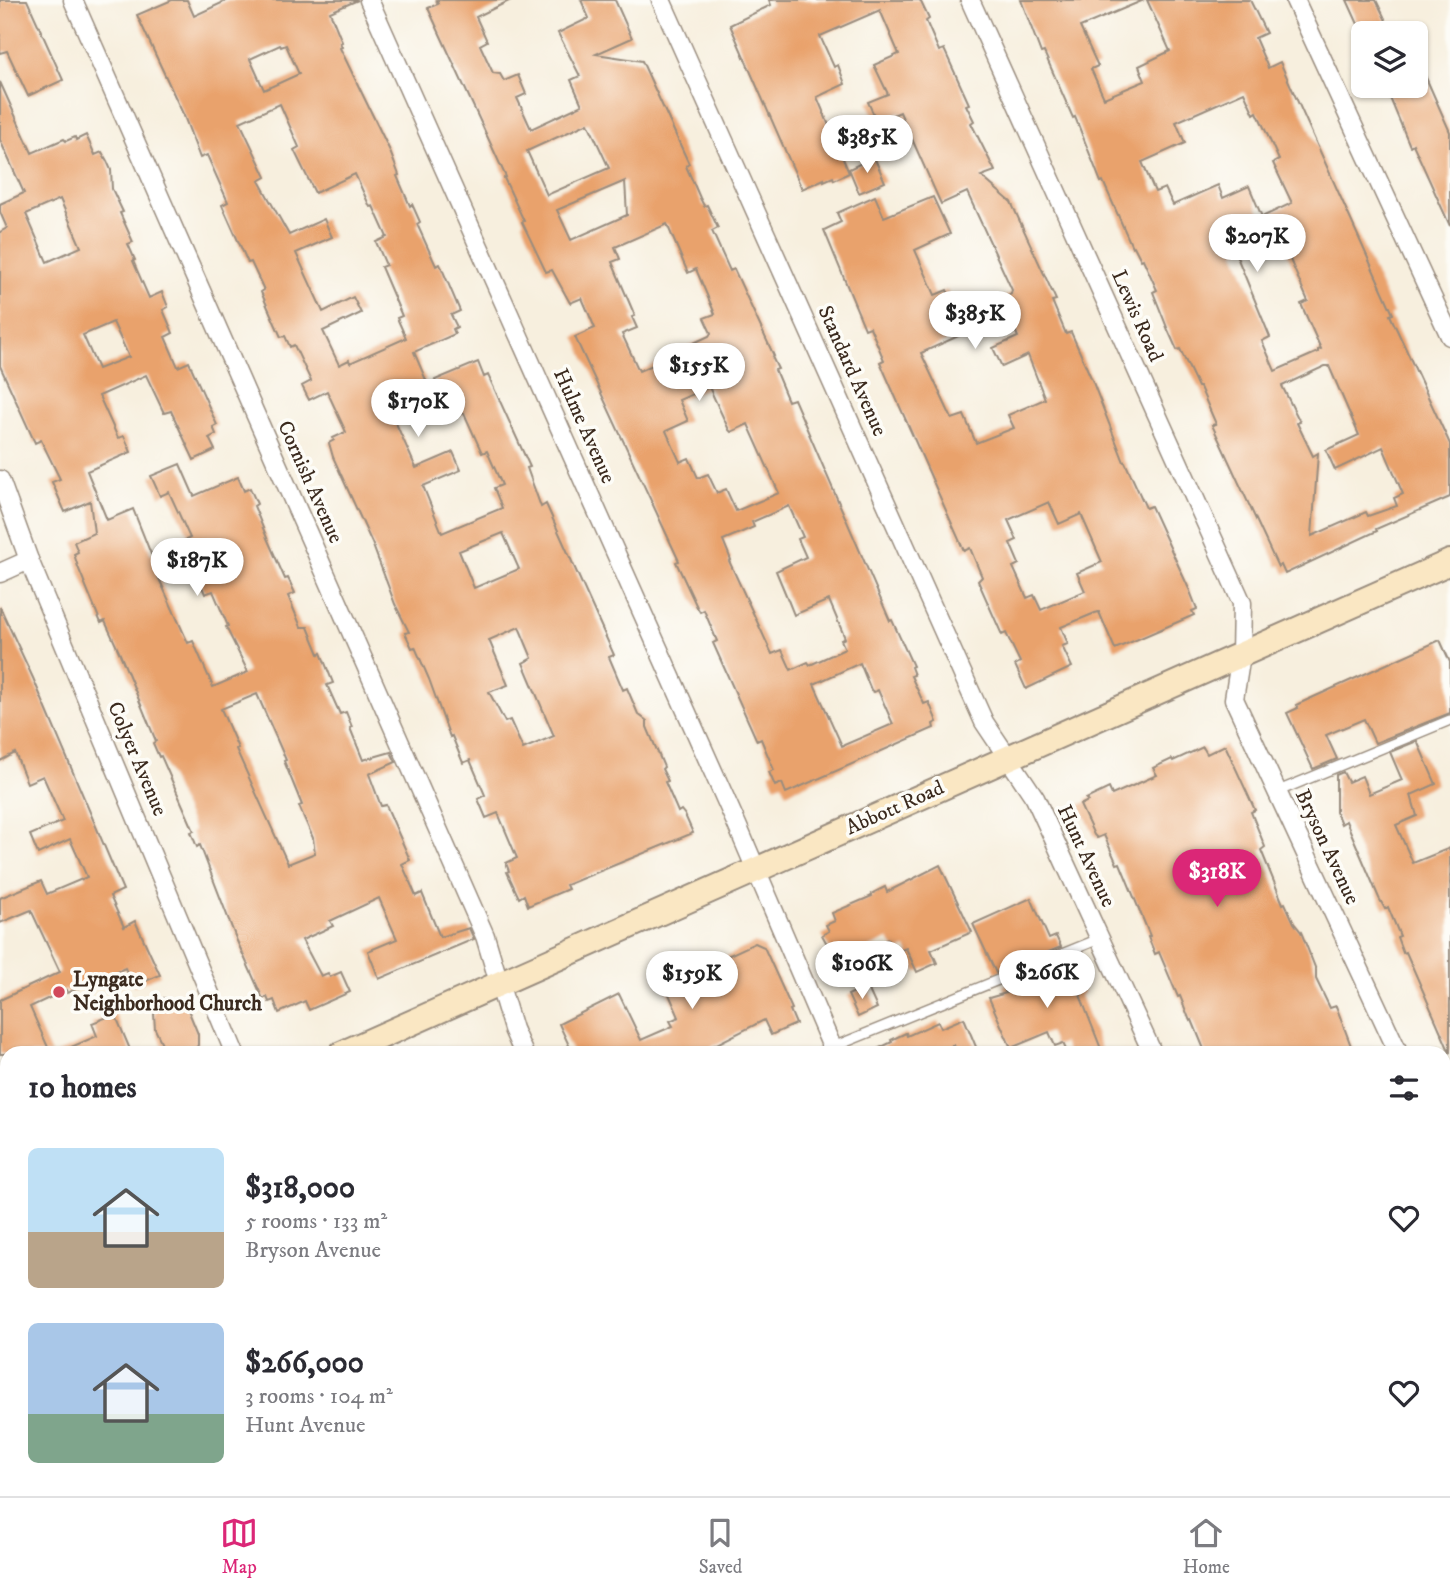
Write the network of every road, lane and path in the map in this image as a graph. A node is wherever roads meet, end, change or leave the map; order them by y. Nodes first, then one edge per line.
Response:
1 (73, 0) edge
2 (369, 0) edge
3 (661, 0) edge
4 (970, 0) edge
5 (1295, 0) edge
6 (1450, 336) edge
7 (0, 480) edge
8 (29, 560) junction
9 (1450, 562) edge
10 (0, 573) edge
11 (1241, 655) junction
12 (1450, 720) edge
13 (1006, 759) junction
14 (1276, 792) junction
15 (754, 870) junction
16 (1099, 939) junction
17 (498, 984) junction
18 (232, 1046) edge
19 (359, 1046) edge
20 (520, 1046) edge
21 (826, 1046) edge
22 (840, 1046) edge
23 (1149, 1046) edge
24 (1395, 1046) edge

1 - 17 street, Cornish Avenue
2 - 15 street, Hulme Avenue
3 - 13 street, Standard Avenue
4 - 11 street, Lewis Road
5 - 6 street
7 - 8 street, Colyer Avenue
8 - 10 street
8 - 18 street, Colyer Avenue
9 - 11 street, Abbott Road
11 - 13 street, Abbott Road
11 - 14 street, Bryson Avenue
12 - 14 lane
13 - 15 street, Abbott Road
13 - 16 street, Hunt Avenue
14 - 24 street, Bryson Avenue
15 - 17 street, Abbott Road
15 - 21 street, Hulme Avenue
16 - 22 lane
16 - 23 street, Hunt Avenue
17 - 19 street, Abbott Road
17 - 20 street, Cornish Avenue

